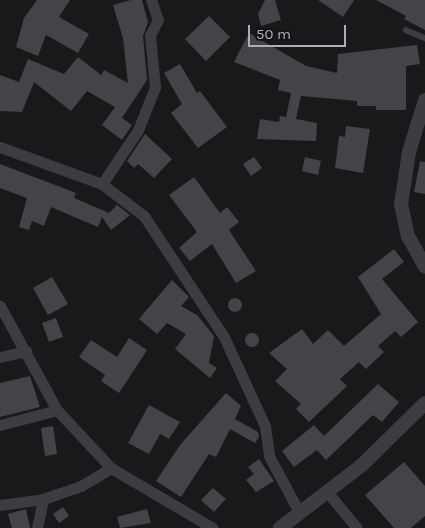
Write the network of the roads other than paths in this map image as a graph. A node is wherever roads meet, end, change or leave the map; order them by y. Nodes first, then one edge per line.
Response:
1 (151, 0) edge
2 (406, 30) dead end
3 (425, 38) edge
4 (425, 100) edge
5 (0, 148) edge
6 (102, 184) junction
7 (425, 267) edge
8 (0, 306) edge
9 (26, 351) junction
10 (0, 358) edge
11 (425, 403) edge
12 (57, 410) junction
13 (0, 425) edge
14 (111, 468) junction
15 (328, 493) junction
16 (43, 499) junction
17 (0, 505) edge
18 (300, 512) junction
19 (37, 528) edge
20 (213, 528) edge
21 (280, 528) edge
22 (357, 528) edge

1 - 6 street
2 - 3 lane
4 - 7 street
5 - 6 street
6 - 18 street
8 - 9 street
9 - 10 street
9 - 12 street
11 - 15 street
12 - 13 street
12 - 14 street
14 - 16 street
14 - 20 street
15 - 18 street
15 - 22 street
16 - 17 street
16 - 19 street
18 - 21 street

